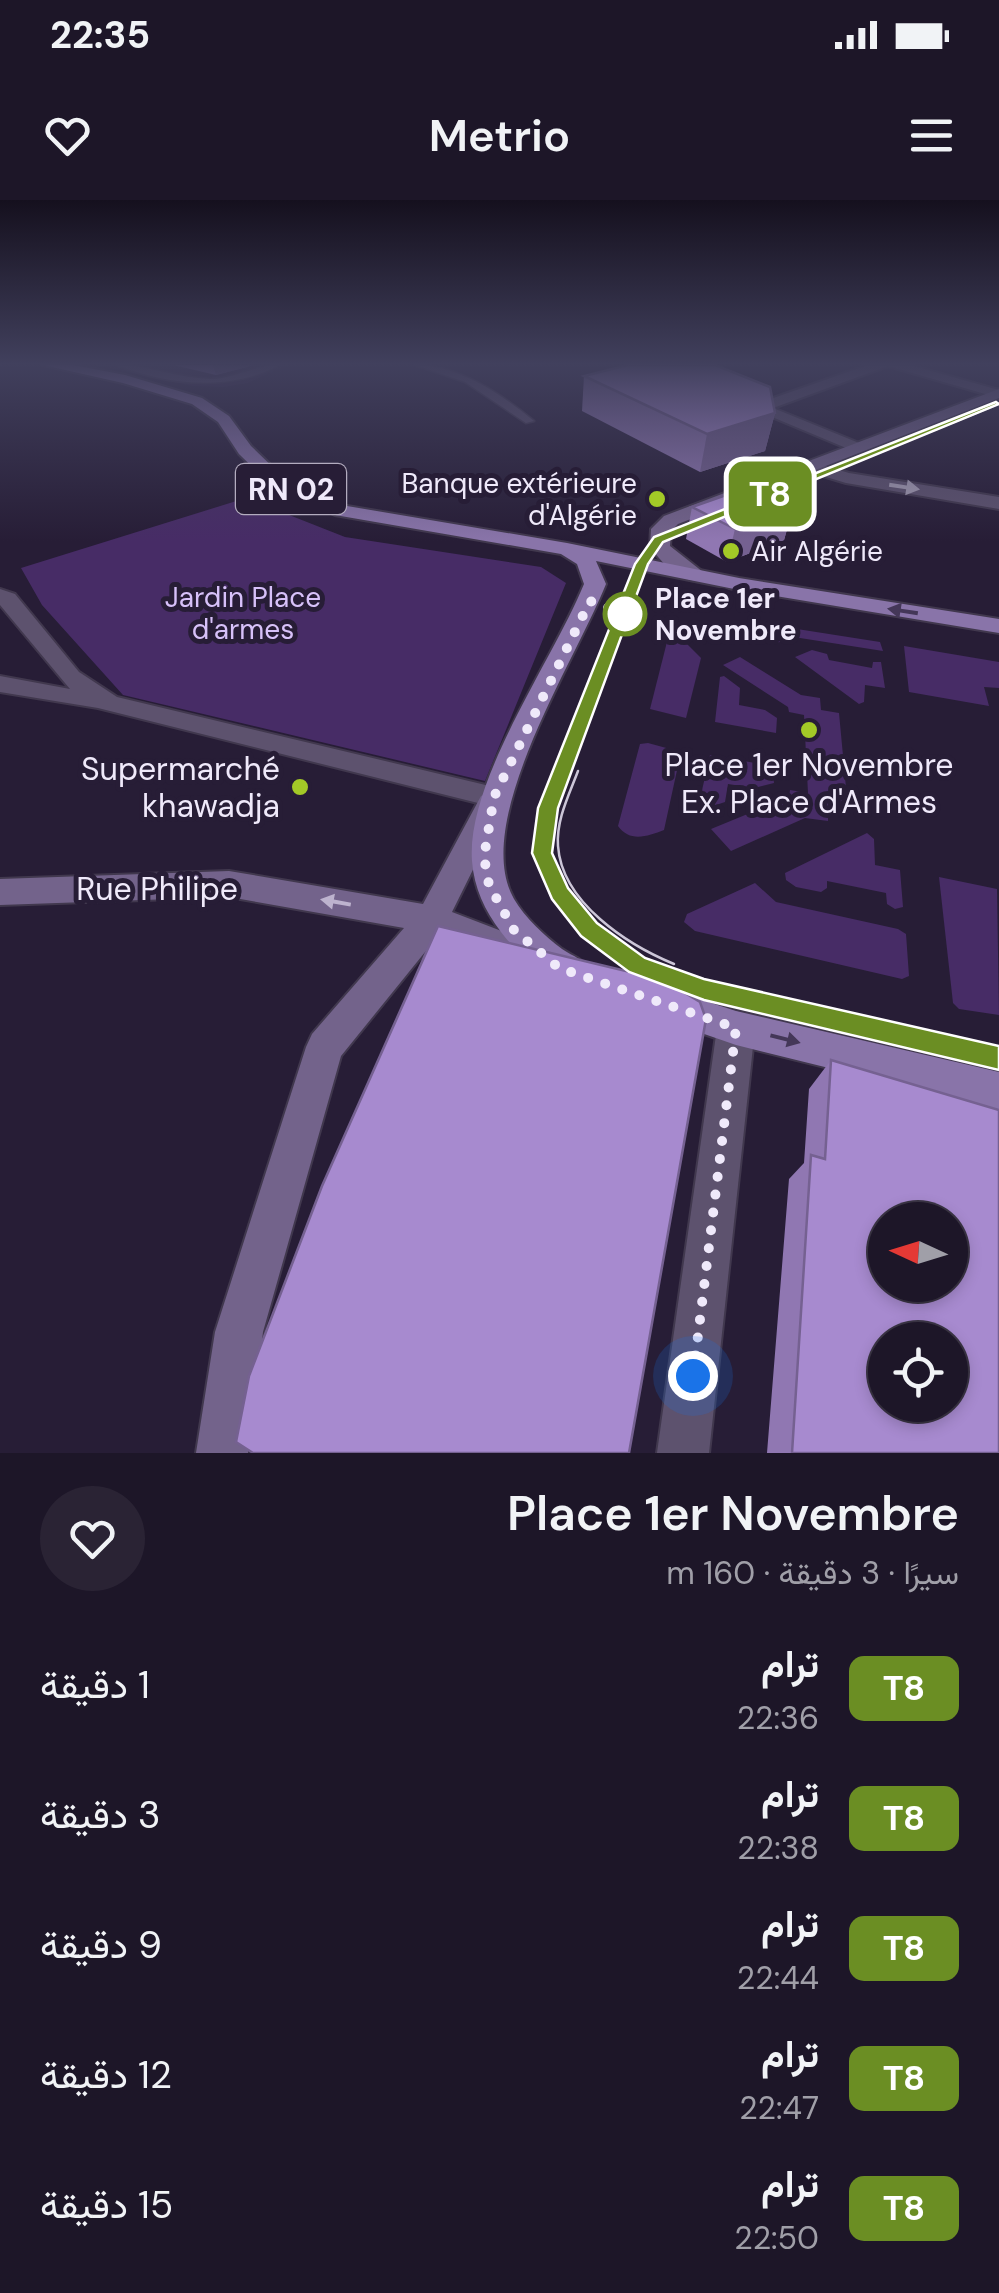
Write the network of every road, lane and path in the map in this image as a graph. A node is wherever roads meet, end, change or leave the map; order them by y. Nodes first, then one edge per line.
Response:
1 (226, 423) edge
2 (798, 423) edge
3 (920, 423) edge
4 (858, 448) junction
5 (810, 466) junction
6 (999, 503) edge
7 (567, 549) junction
8 (696, 576) junction
9 (0, 596) edge
10 (999, 626) edge
11 (0, 684) edge
12 (108, 703) junction
13 (494, 797) junction
14 (0, 892) edge
15 (432, 919) junction
16 (559, 968) junction
17 (736, 1028) junction
18 (999, 1092) edge
19 (222, 1453) edge
20 (683, 1453) edge

1 - 7 main road, RN 02
2 - 4 street
3 - 4 main road
4 - 5 main road
5 -> 6 street
5 - 8 main road
7 - 8 main road
7 - 13 main road
10 -> 8 main road
9 - 12 street
11 - 12 street
12 - 13 street
13 - 15 main road
13 - 16 main road
15 -> 14 main road, Rue Philipe
15 - 16 main road, Rue Philipe
15 - 19 main road
16 - 17 main road
17 -> 18 main road
17 - 20 street

